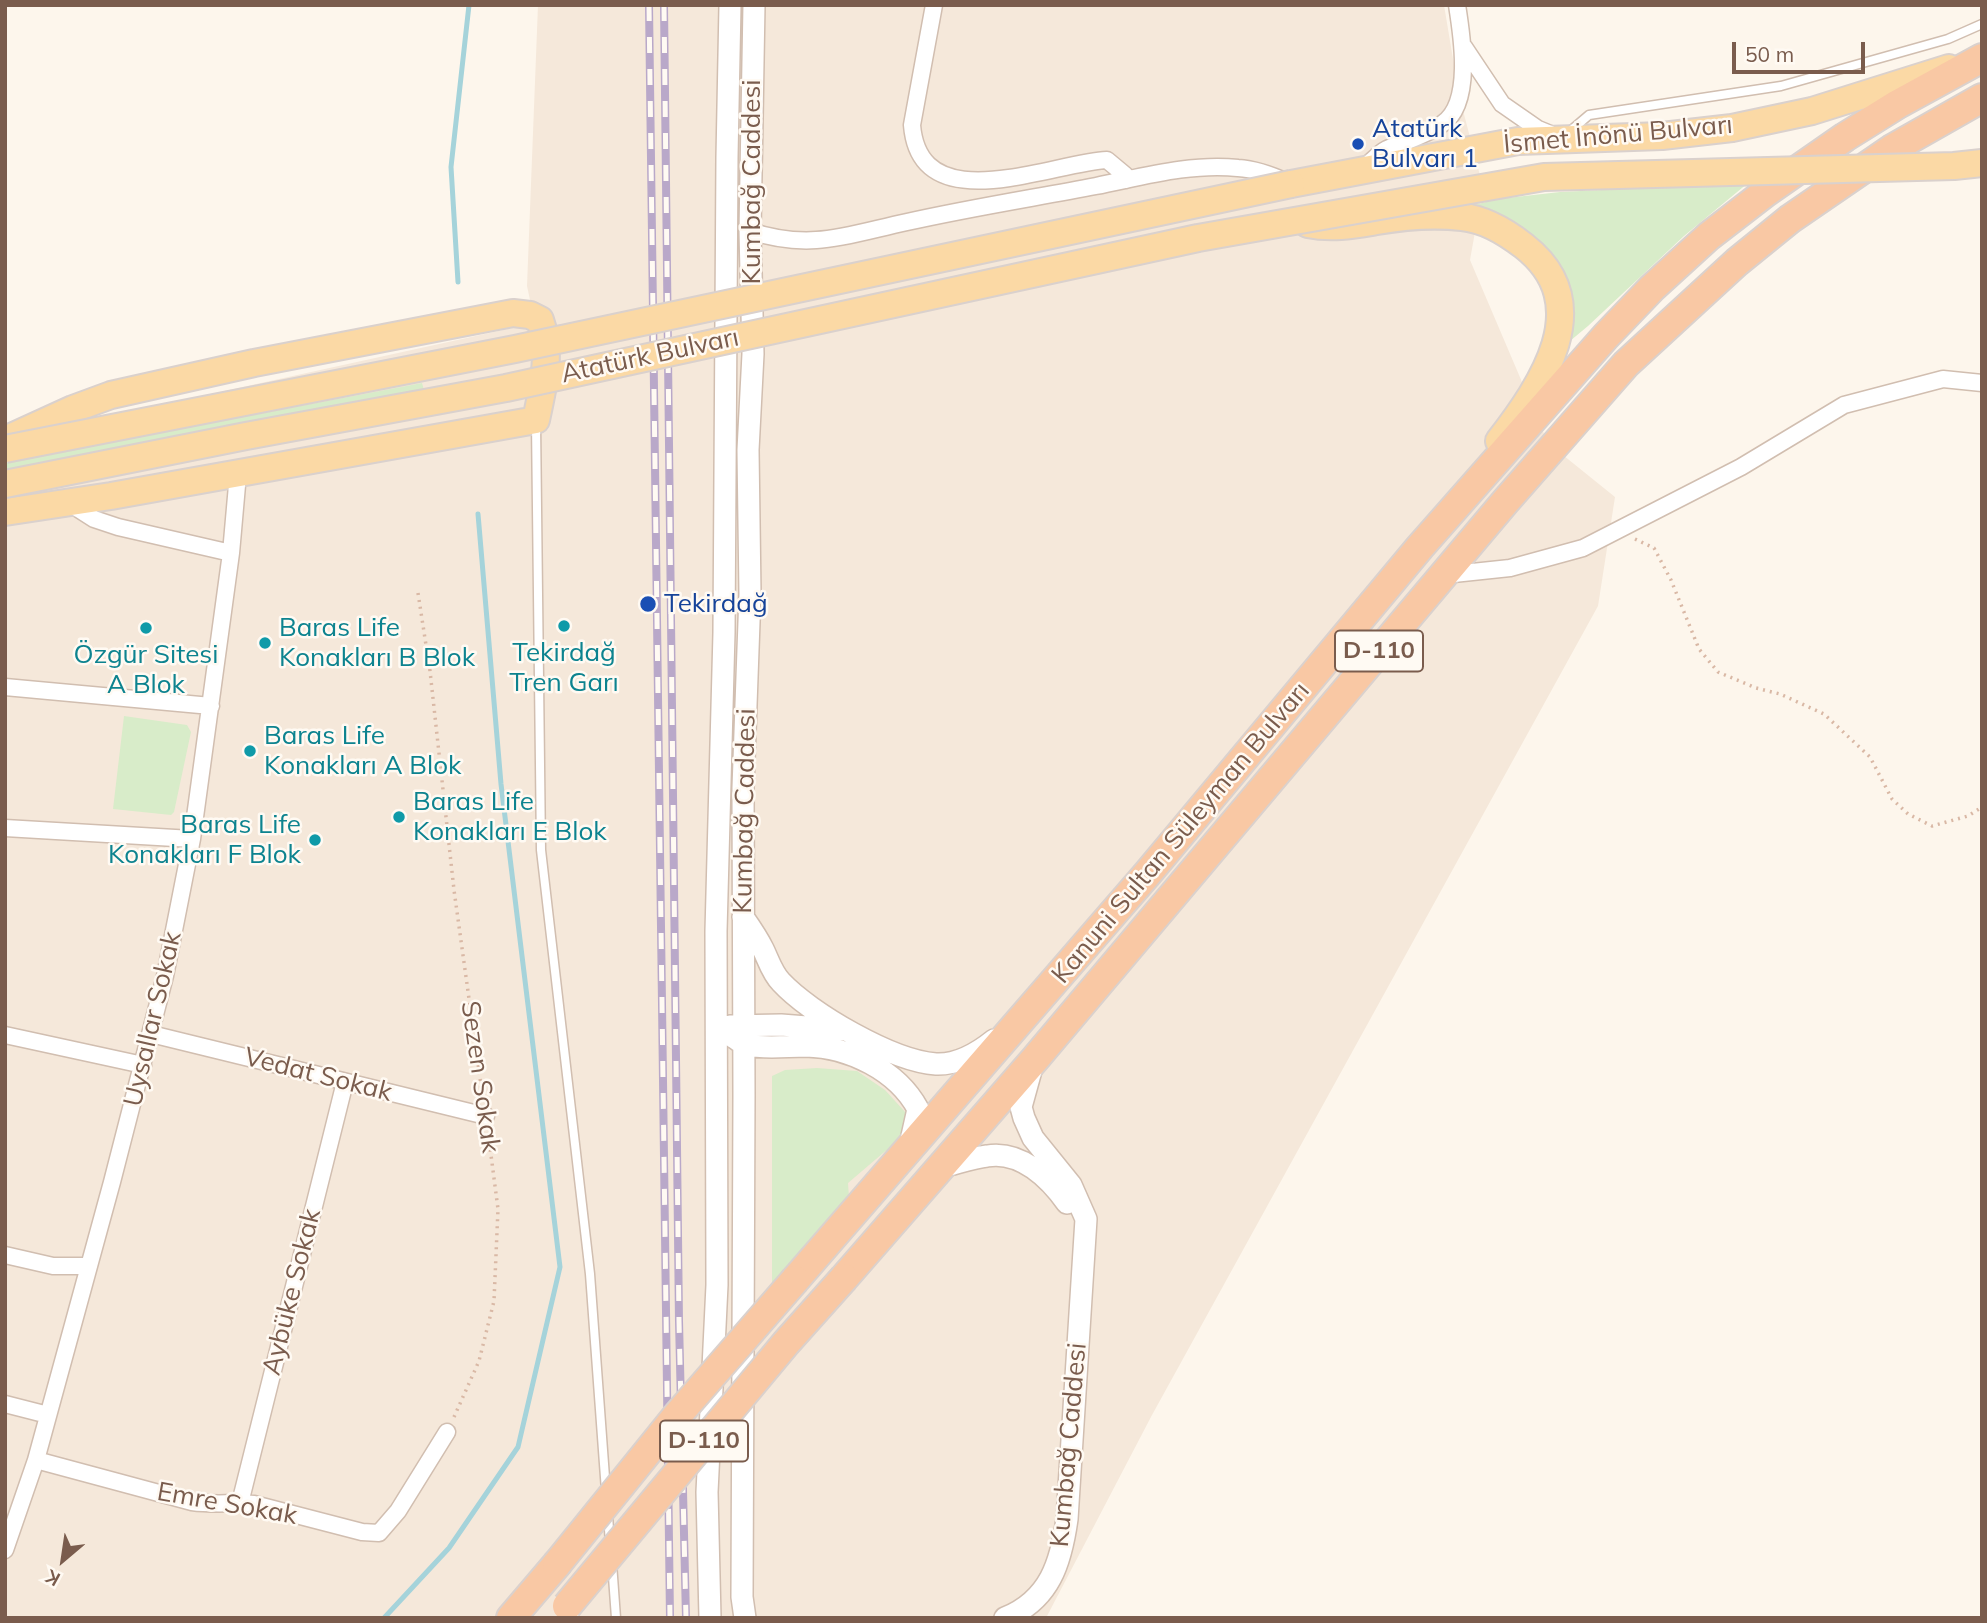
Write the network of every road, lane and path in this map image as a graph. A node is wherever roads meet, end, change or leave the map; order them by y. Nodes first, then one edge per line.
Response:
1 (730, 5) edge
2 (754, 5) edge
3 (934, 5) edge
4 (1457, 5) edge
5 (1982, 24) edge
6 (1464, 47) junction
7 (1978, 60) edge
8 (1982, 98) edge
9 (1562, 139) junction
10 (1982, 163) edge
11 (1362, 169) junction
12 (1126, 180) junction
13 (1291, 184) junction
14 (1293, 220) junction
15 (750, 231) junction
16 (1982, 383) edge
17 (536, 420) junction
18 (5, 440) edge
19 (5, 449) edge
20 (238, 474) junction
21 (5, 484) edge
22 (69, 503) junction
23 (5, 512) edge
24 (1618, 530) junction
25 (1420, 547) junction
26 (232, 553) junction
27 (1444, 575) junction
28 (418, 593) dead end
29 (5, 687) edge
30 (211, 706) junction
31 (1982, 807) edge
32 (5, 828) edge
33 (192, 839) junction
34 (743, 916) junction
35 (1022, 1021) junction
36 (716, 1028) junction
37 (847, 1030) junction
38 (150, 1034) junction
39 (5, 1035) edge
40 (744, 1035) junction
41 (1035, 1059) junction
42 (143, 1065) junction
43 (345, 1082) junction
44 (485, 1116) junction
45 (905, 1157) junction
46 (940, 1167) junction
47 (1084, 1248) junction
48 (5, 1255) edge
49 (88, 1266) junction
50 (5, 1404) edge
51 (48, 1415) junction
52 (447, 1432) joint
53 (36, 1460) junction
54 (240, 1503) junction
55 (5, 1550) edge
56 (562, 1612) edge
57 (511, 1618) edge
58 (616, 1618) edge
59 (710, 1618) edge
60 (745, 1618) edge
61 (1005, 1618) edge

1 - 36 street, Kumbağ Caddesi
2 - 15 street, Kumbağ Caddesi
3 - 12 street
4 - 6 street
5 - 9 lane
6 - 9 street
6 - 11 street
7 - 9 main road, İsmet İnönü Bulvarı
7 - 25 highway, Kanuni Sultan Süleyman Bulvarı / D-110
8 - 27 highway, Kanuni Sultan Süleyman Bulvarı / D-110
9 - 11 main road, İsmet İnönü Bulvarı
10 - 14 main road, İsmet İnönü Bulvarı, bridge
11 - 13 main road, İsmet İnönü Bulvarı
12 - 13 street
12 - 15 street
13 - 19 main road, Atatürk Bulvarı, bridge
14 - 21 main road, Atatürk Bulvarı, bridge
14 - 25 main road
15 - 34 street, Kumbağ Caddesi
16 - 24 street
17 - 18 main road
17 - 20 main road
17 - 58 lane
20 - 22 main road
20 - 26 street, Uysallar Sokak
22 - 23 main road
22 - 26 street
24 - 27 street
24 - 31 path
25 - 35 highway, Kanuni Sultan Süleyman Bulvarı / D-110
26 - 30 street, Uysallar Sokak
27 - 41 highway, Kanuni Sultan Süleyman Bulvarı / D-110
28 - 44 path, Sezen Sokak
29 - 30 street
30 - 33 street, Uysallar Sokak
32 - 33 street
33 - 38 street, Uysallar Sokak
34 - 37 street
34 - 40 street, Kumbağ Caddesi
35 - 37 street
35 - 45 highway, Kanuni Sultan Süleyman Bulvarı / D-110
36 - 40 street
36 - 59 street, Kumbağ Caddesi
37 - 40 street
38 - 42 street, Uysallar Sokak
38 - 43 street, Vedat Sokak
39 - 42 street
40 - 45 street
40 - 60 street, Kumbağ Caddesi
41 - 46 highway, Kanuni Sultan Süleyman Bulvarı / D-110
41 - 47 street, Kumbağ Caddesi
42 - 49 street, Uysallar Sokak
43 - 44 street, Vedat Sokak
43 - 54 street, Aybüke Sokak
44 - 52 path, Sezen Sokak
45 - 57 highway, Kanuni Sultan Süleyman Bulvarı / D-110, bridge
46 - 47 street, Kumbağ Caddesi
46 - 56 highway, Kanuni Sultan Süleyman Bulvarı / D-110, bridge
47 - 61 street, Kumbağ Caddesi
48 - 49 street
49 - 51 street, Uysallar Sokak
50 - 51 street
51 - 53 street, Uysallar Sokak
52 - 54 street, Emre Sokak
53 - 54 street, Emre Sokak
53 - 55 street, Uysallar Sokak

